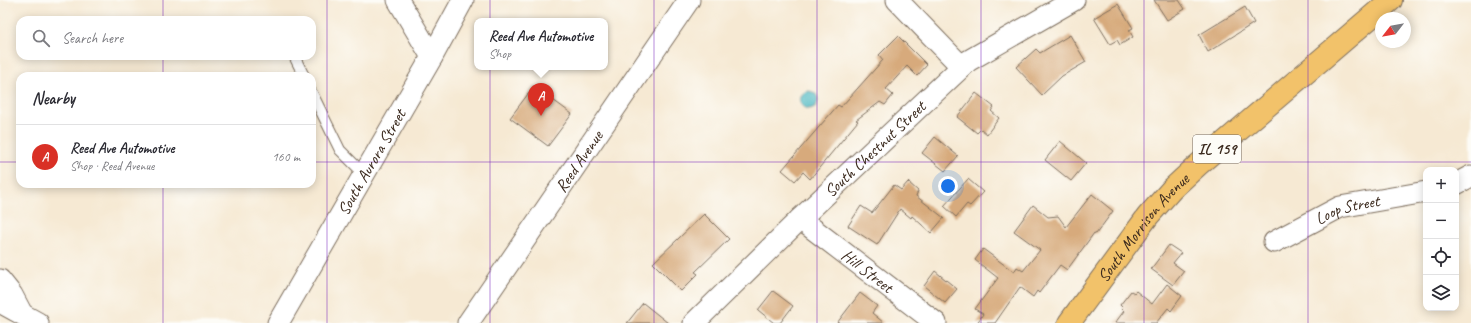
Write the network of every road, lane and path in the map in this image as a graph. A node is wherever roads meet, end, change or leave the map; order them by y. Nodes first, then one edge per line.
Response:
1 (398, 0) edge
2 (463, 0) edge
3 (689, 0) edge
4 (897, 0) edge
5 (1074, 0) edge
6 (1391, 0) edge
7 (432, 57) junction
8 (296, 60) edge
9 (962, 67) junction
10 (302, 72) edge
11 (316, 101) edge
12 (364, 174) junction
13 (1471, 176) edge
14 (1459, 182) edge
15 (1423, 193) edge
16 (800, 219) junction
17 (1274, 242) dead end
18 (0, 280) edge
19 (0, 302) edge
20 (30, 319) edge
21 (278, 323) edge
22 (468, 323) edge
23 (694, 323) edge
24 (936, 323) edge
25 (1070, 323) edge

1 - 7 street
2 - 7 street, South Aurora Street
3 - 22 street, Reed Avenue
4 - 9 street
5 - 9 street, South Chestnut Street
6 - 25 main road, South Morrison Avenue / IL 159
7 - 12 street, South Aurora Street
8 - 10 lane
9 - 16 street, South Chestnut Street
11 - 12 lane
12 - 21 street, South Aurora Street
13 - 14 street
15 - 17 street, Loop Street
16 - 23 street, South Chestnut Street
16 - 24 street, Hill Street
18 - 20 street
19 - 20 street

